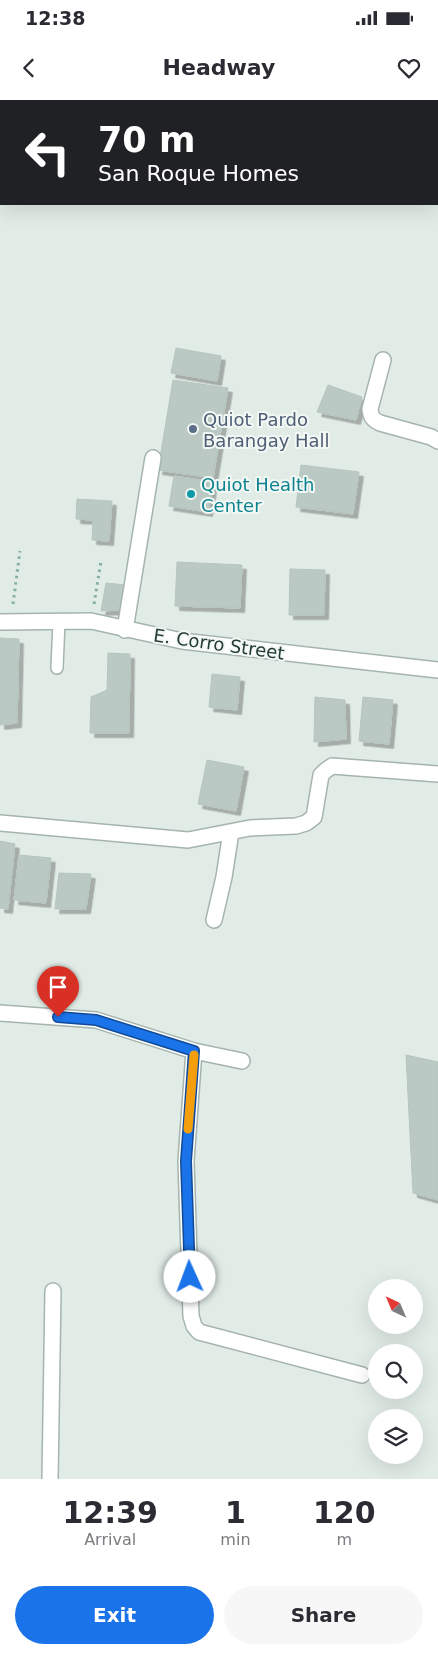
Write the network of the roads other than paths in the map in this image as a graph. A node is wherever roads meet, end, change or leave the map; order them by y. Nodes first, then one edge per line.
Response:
1 (383, 360) dead end
2 (438, 441) edge
3 (154, 458) dead end
4 (5, 622) edge
5 (58, 622) junction
6 (124, 630) junction
7 (57, 668) dead end
8 (438, 670) edge
9 (438, 774) edge
10 (0, 823) edge
11 (231, 832) junction
12 (214, 920) dead end
13 (0, 1013) edge
14 (194, 1051) junction
15 (242, 1061) dead end
16 (52, 1291) dead end
17 (362, 1375) dead end
18 (50, 1479) edge

1 - 2 street
3 - 6 street
4 - 5 street, E. Corro Street
5 - 6 street, E. Corro Street
5 - 7 lane
6 - 8 street, E. Corro Street
9 - 11 street
10 - 11 street
11 - 12 street
13 - 14 street
14 - 15 street
14 - 17 street
16 - 18 street

